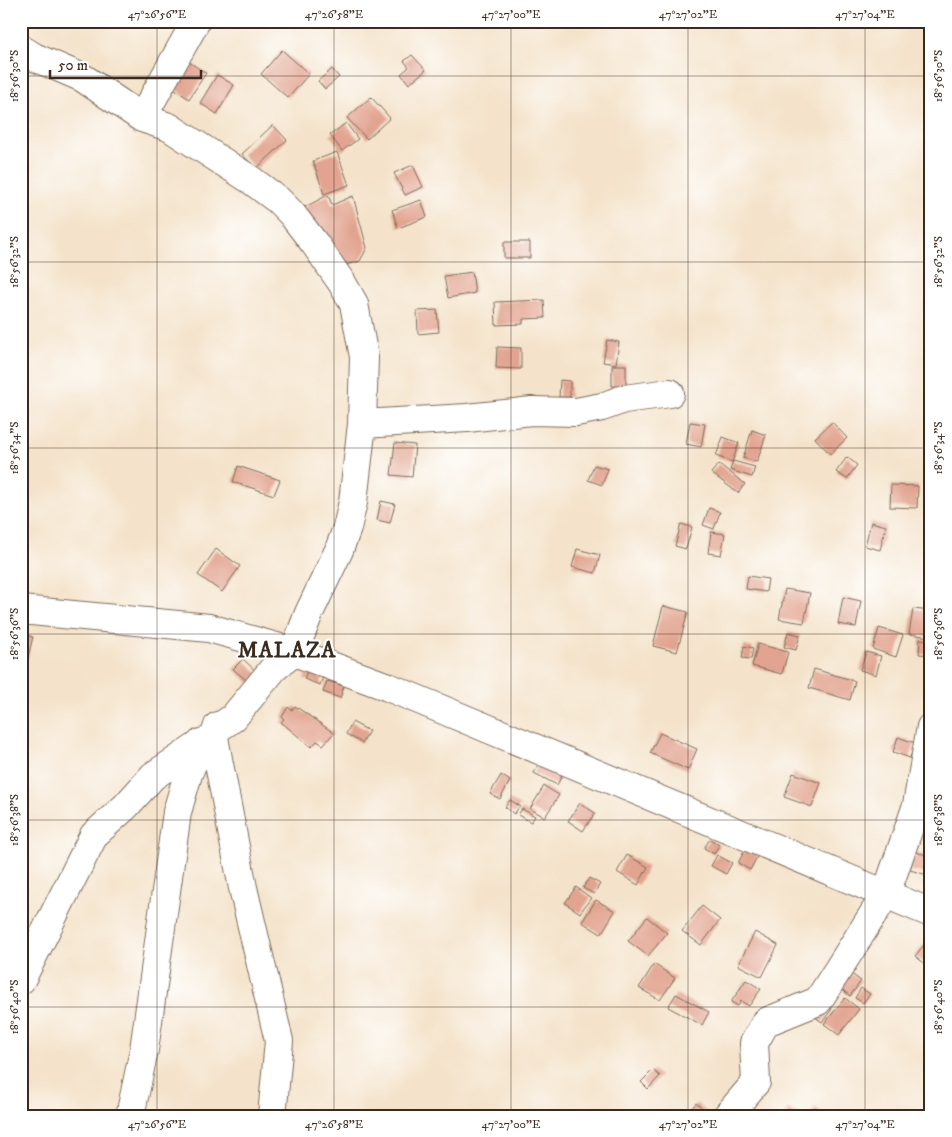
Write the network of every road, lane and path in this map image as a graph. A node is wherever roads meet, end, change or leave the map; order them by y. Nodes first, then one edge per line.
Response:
1 (196, 21) edge
2 (21, 49) edge
3 (142, 118) junction
4 (670, 393) dead end
5 (362, 424) junction
6 (21, 610) edge
7 (294, 652) junction
8 (931, 727) edge
9 (208, 740) junction
10 (886, 894) junction
11 (931, 913) edge
12 (21, 980) edge
13 (130, 1116) edge
14 (272, 1116) edge
15 (727, 1116) edge

1 - 3 street
2 - 3 street
3 - 5 street
4 - 5 street
5 - 7 street
6 - 7 street
7 - 9 street
7 - 10 street
8 - 10 street
9 - 12 street
9 - 13 street
9 - 14 street
10 - 11 street
10 - 15 street

